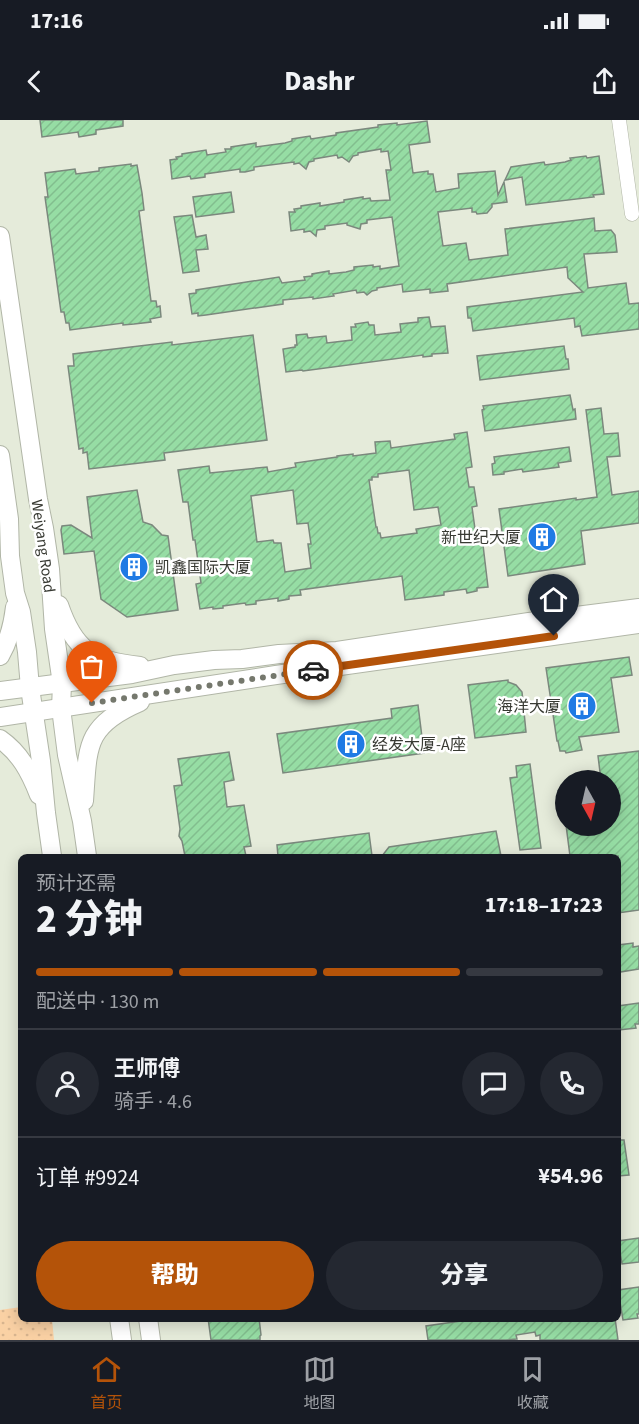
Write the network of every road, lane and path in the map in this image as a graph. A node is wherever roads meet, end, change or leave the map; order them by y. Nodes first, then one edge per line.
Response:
1 (619, 120) edge
2 (632, 214) dead end
3 (0, 236) edge
4 (0, 455) edge
5 (50, 569) junction
6 (15, 593) junction
7 (639, 608) edge
8 (639, 624) edge
9 (0, 656) edge
10 (174, 665) junction
11 (62, 684) junction
12 (30, 688) junction
13 (182, 690) junction
14 (0, 692) edge
15 (61, 708) junction
16 (34, 712) junction
17 (0, 717) edge
18 (0, 738) edge
19 (45, 813) junction
20 (82, 821) junction
21 (52, 854) edge
22 (87, 854) edge
23 (119, 1322) edge
24 (149, 1322) edge
25 (122, 1340) edge
26 (151, 1340) edge

1 - 2 street
3 - 5 main road, Weiyang Road
4 - 6 main road, Weiyang Road
5 - 10 main road
5 - 11 main road, Weiyang Road
6 - 9 main road
6 - 12 main road, Weiyang Road
7 - 10 main road
8 - 13 main road
10 - 11 main road
11 - 12 main road
11 - 15 main road, Weiyang Road
12 - 14 main road
12 - 16 main road, Weiyang Road
13 - 15 main road
13 - 20 main road
15 - 16 main road
15 - 20 main road, Weiyang Road
16 - 17 main road
16 - 19 main road, Weiyang Road
18 - 19 main road
19 - 21 main road, Weiyang Road
20 - 22 main road, Weiyang Road
23 - 25 main road
24 - 26 main road

